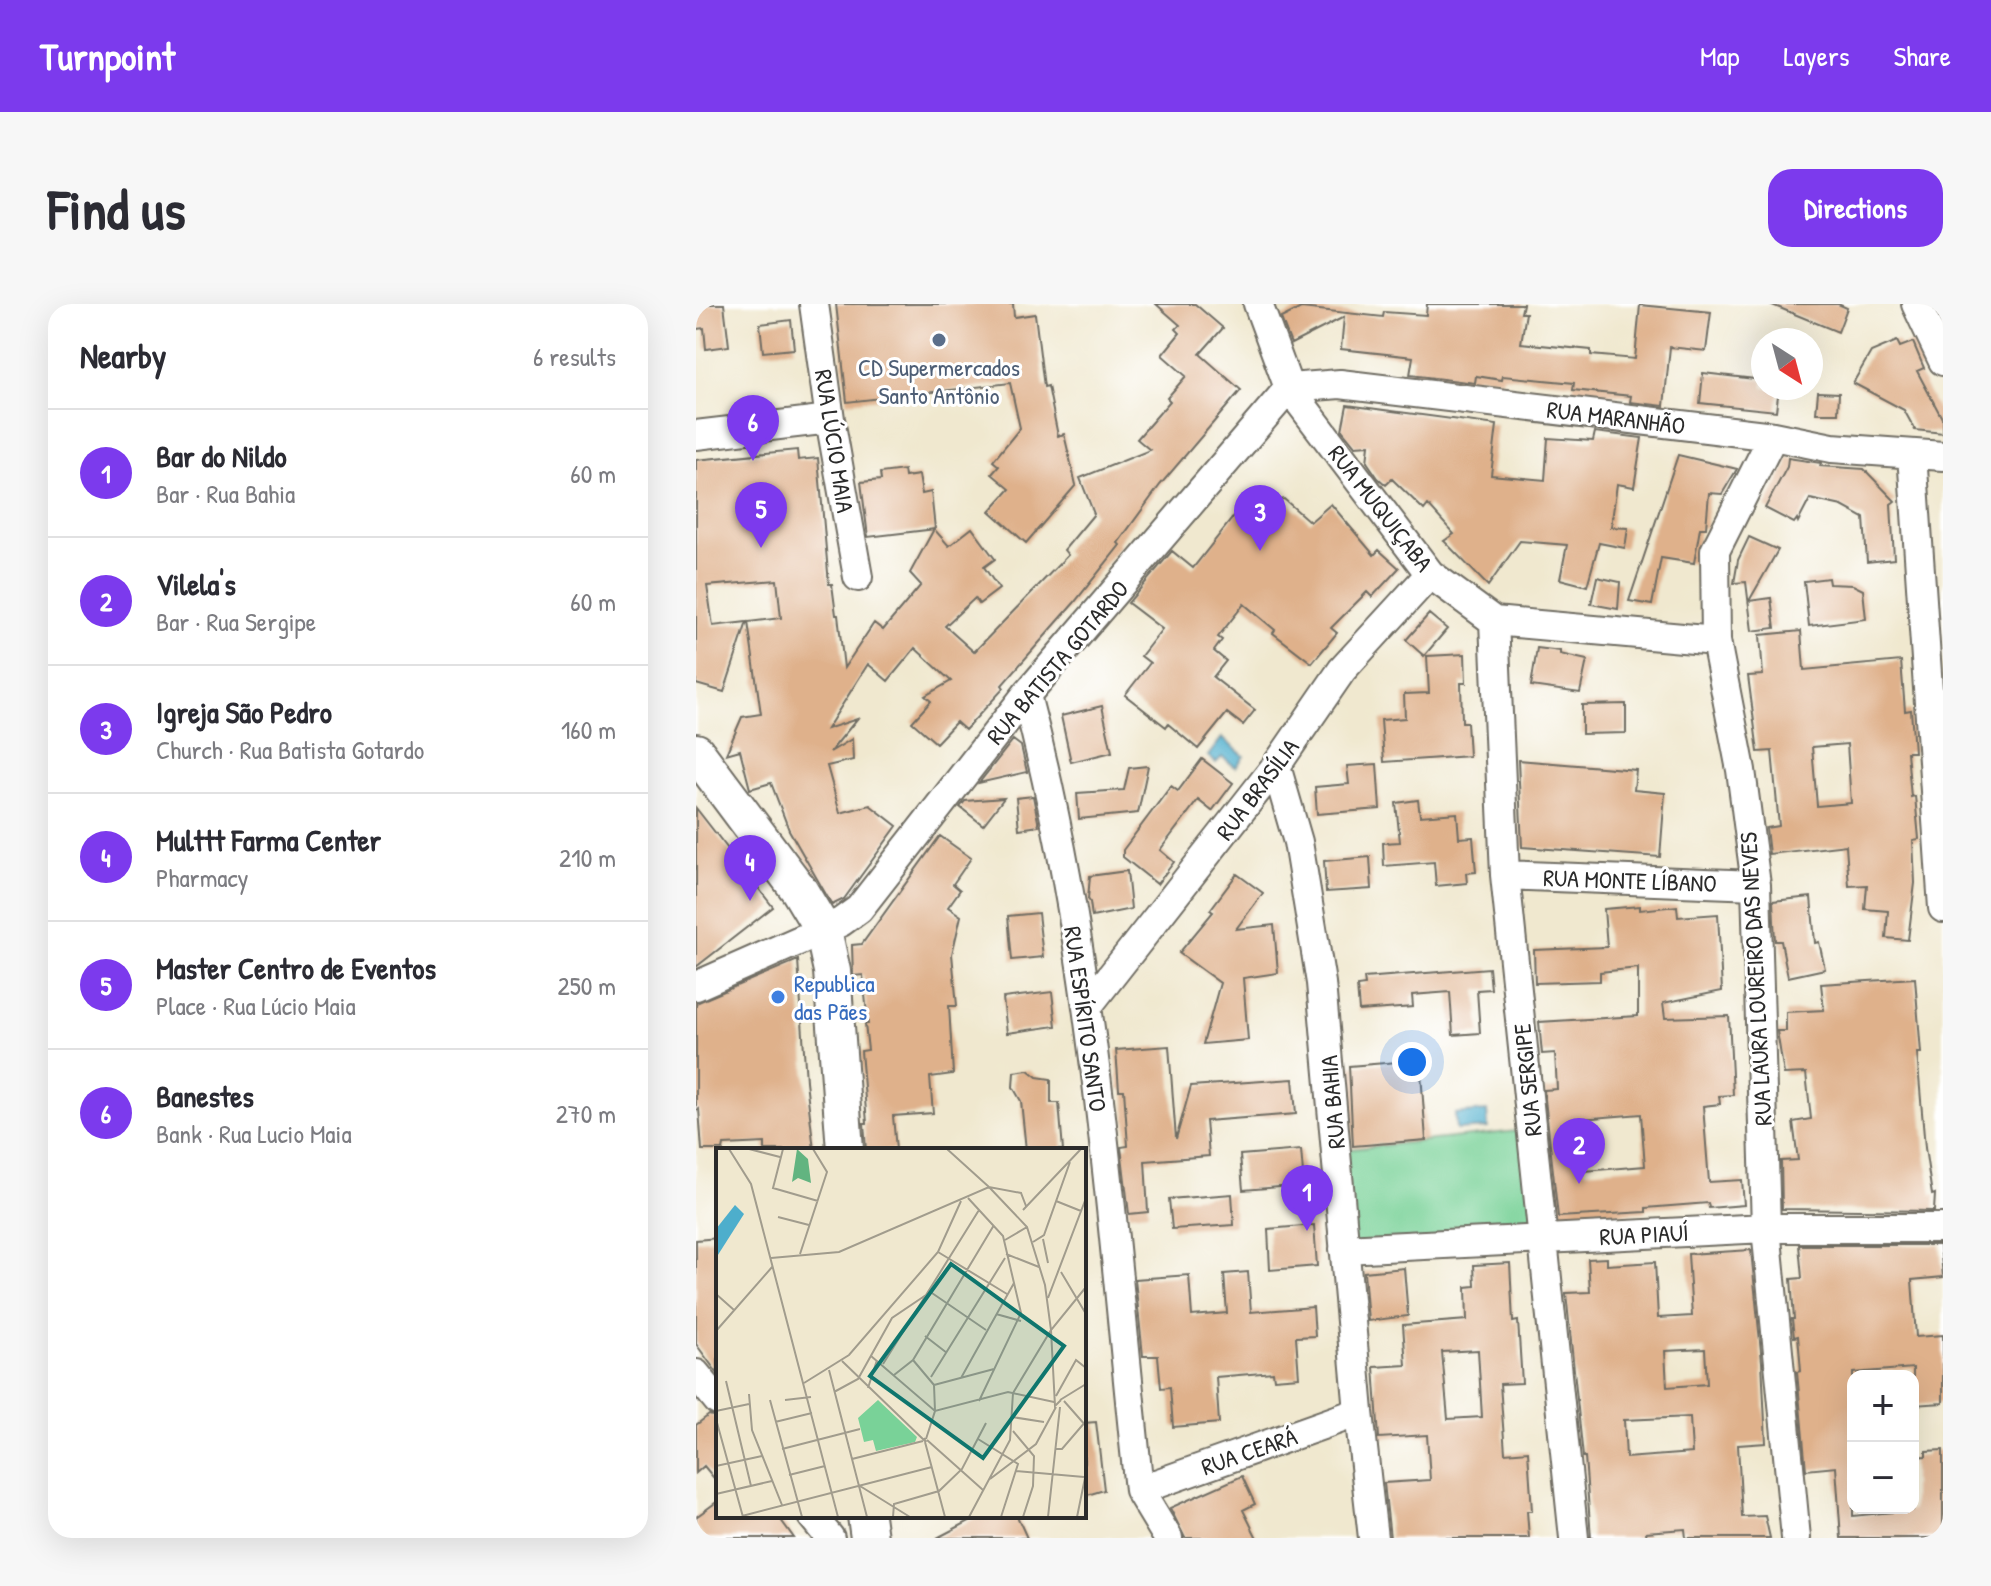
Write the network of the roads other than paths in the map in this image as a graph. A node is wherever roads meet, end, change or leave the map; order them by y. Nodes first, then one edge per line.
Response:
1 (814, 304) edge
2 (1258, 304) edge
3 (1916, 304) edge
4 (1943, 361) edge
5 (1289, 388) junction
6 (830, 419) junction
7 (696, 435) edge
8 (1773, 436) junction
9 (1912, 454) junction
10 (1943, 456) edge
11 (1430, 574) junction
12 (858, 577) dead end
13 (1494, 621) junction
14 (1716, 641) junction
15 (1026, 695) junction
16 (698, 757) edge
17 (1276, 766) junction
18 (1505, 875) junction
19 (1756, 885) junction
20 (1943, 908) edge
21 (823, 930) junction
22 (696, 986) edge
23 (1087, 1007) junction
24 (845, 1148) edge
25 (1766, 1228) junction
26 (1943, 1228) edge
27 (1543, 1239) junction
28 (1344, 1249) junction
29 (696, 1374) edge
30 (716, 1399) edge
31 (1359, 1412) junction
32 (1139, 1490) junction
33 (814, 1518) edge
34 (866, 1518) edge
35 (830, 1538) edge
36 (869, 1538) edge
37 (1168, 1538) edge
38 (1373, 1538) edge
39 (1574, 1538) edge
40 (1796, 1538) edge

1 - 6 street, RUA LÚCIO MAIA
2 - 5 street, RUA MUQUIÇABA
3 - 4 street
5 - 8 street, RUA MARANHÃO
5 - 11 street, RUA MUQUIÇABA
5 - 15 street, RUA BATISTA GOTARDO
6 - 7 street
6 - 12 street, RUA LÚCIO MAIA
8 - 9 street, RUA MARANHÃO
8 - 14 street, RUA LAURA LOUREIRO DAS NEVES
9 - 10 street, RUA MARANHÃO
9 - 20 street
11 - 13 street, RUA MUQUIÇABA
11 - 17 street, RUA BRASÍLIA
13 - 14 street
13 - 18 street, RUA SERGIPE
14 - 19 street, RUA LAURA LOUREIRO DAS NEVES
15 - 21 street, RUA BATISTA GOTARDO
15 - 23 street, RUA ESPÍRITO SANTO
16 - 21 main road
17 - 23 street, RUA BRASÍLIA
17 - 28 street, RUA BAHIA
18 - 19 street, RUA MONTE LÍBANO
18 - 27 street, RUA SERGIPE
19 - 25 street, RUA LAURA LOUREIRO DAS NEVES
21 - 22 street, RUA BATISTA GOTARDO
21 - 24 main road
23 - 32 street, RUA ESPÍRITO SANTO
25 - 26 street, RUA PIAUÍ
25 - 27 street, RUA PIAUÍ
25 - 40 street, RUA LAURA LOUREIRO DAS NEVES
27 - 28 street, RUA PIAUÍ
27 - 39 street, RUA SERGIPE
28 - 31 street, RUA BAHIA
29 - 30 street
31 - 32 street, RUA CEARÁ
31 - 38 street, RUA BAHIA
32 - 37 street
33 - 35 street
34 - 36 main road

